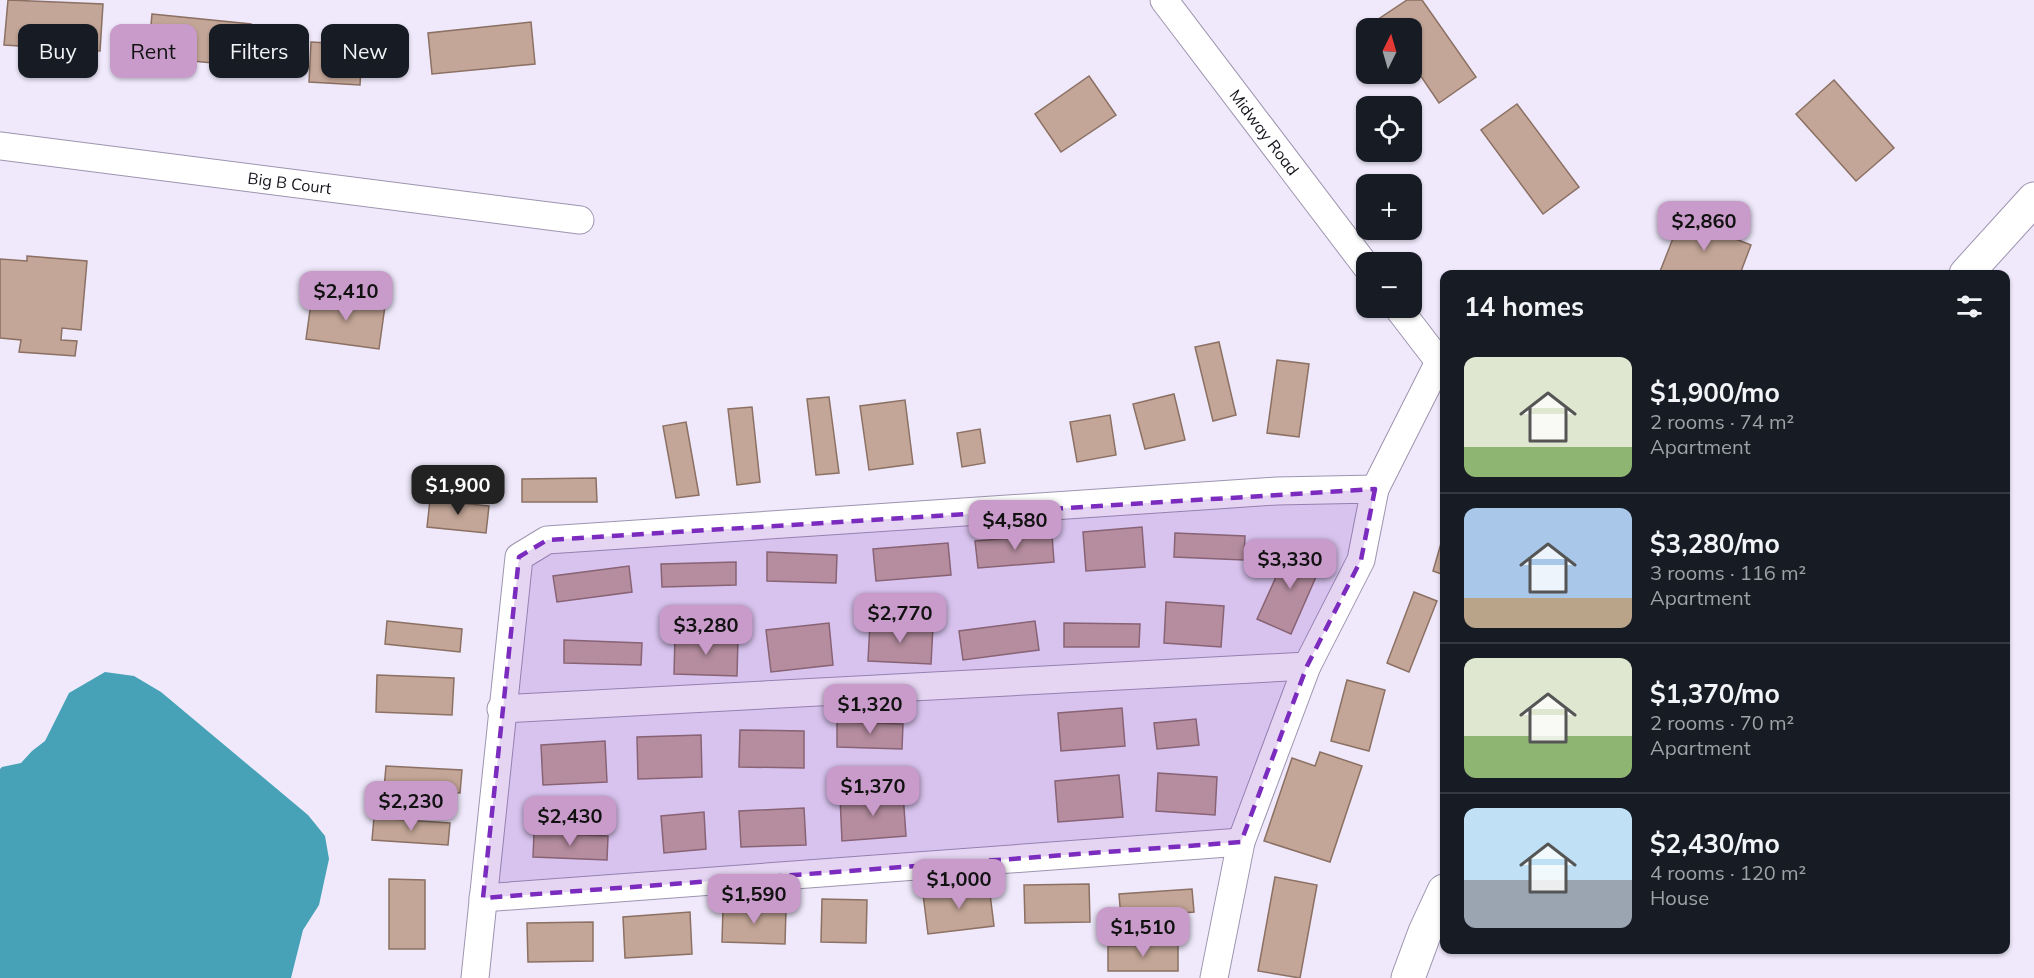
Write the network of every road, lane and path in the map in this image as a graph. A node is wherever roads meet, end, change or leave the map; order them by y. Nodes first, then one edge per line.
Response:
1 (1164, 0) edge
2 (0, 146) edge
3 (2034, 199) edge
4 (580, 220) dead end
5 (1356, 253) edge
6 (1970, 270) edge
7 (1406, 318) edge
8 (1440, 362) edge
9 (1440, 369) edge
10 (1375, 489) junction
11 (1307, 666) junction
12 (501, 709) junction
13 (1241, 842) junction
14 (483, 898) junction
15 (1440, 900) edge
16 (475, 978) edge
17 (1214, 978) edge
18 (1408, 978) edge

1 - 5 street, Midway Road
2 - 4 street, Big B Court
3 - 6 street
7 - 8 street
9 - 10 street
10 - 11 street
10 - 12 street
11 - 12 street
11 - 13 street
12 - 14 street
13 - 14 street
13 - 17 street
14 - 16 street
15 - 18 street

